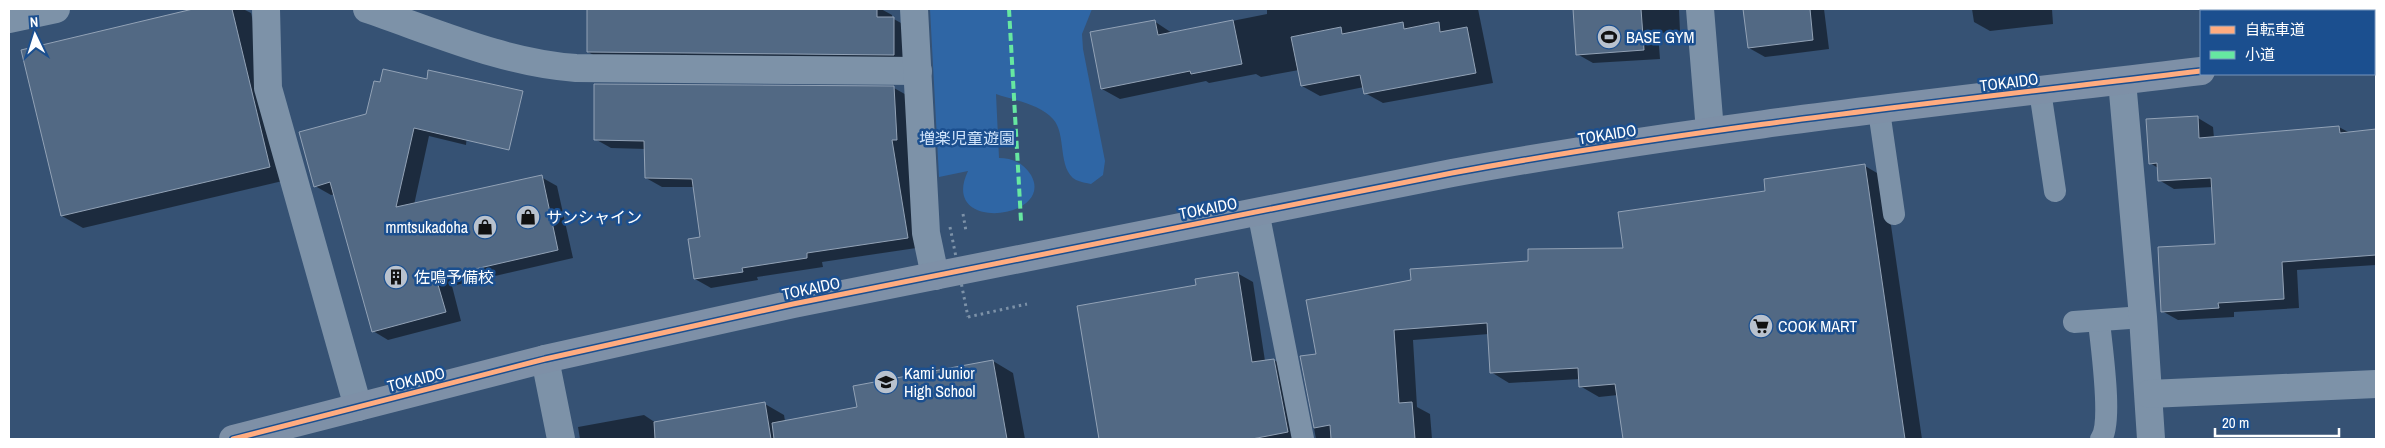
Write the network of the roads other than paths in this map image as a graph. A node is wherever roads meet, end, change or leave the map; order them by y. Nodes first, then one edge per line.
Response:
1 (56, 9) edge
2 (266, 9) edge
3 (367, 9) edge
4 (914, 9) edge
5 (1700, 9) edge
6 (9, 19) edge
7 (918, 71) junction
8 (2200, 71) edge
9 (2122, 81) junction
10 (2040, 91) junction
11 (1879, 111) junction
12 (1710, 131) junction
13 (2055, 191) dead end
14 (1258, 211) junction
15 (1894, 214) dead end
16 (935, 276) junction
17 (2143, 317) junction
18 (2099, 321) junction
19 (2074, 322) dead end
20 (546, 359) junction
21 (2376, 384) edge
22 (2149, 394) junction
23 (358, 407) junction
24 (233, 439) edge
25 (561, 439) edge
26 (1303, 439) edge
27 (2101, 439) edge
28 (2151, 439) edge

1 - 6 street
2 - 23 street
3 - 7 street
4 - 7 street
5 - 12 street
7 - 16 street
8 - 9 highway, TOKAIDO
9 - 10 highway, TOKAIDO
9 - 17 street
10 - 11 highway, TOKAIDO
10 - 13 lane
11 - 12 highway, TOKAIDO
11 - 15 lane
12 - 14 highway, TOKAIDO
14 - 16 highway, TOKAIDO
14 - 26 lane
16 - 20 highway, TOKAIDO
17 - 18 lane
17 - 22 street
18 - 19 lane
18 - 27 lane
20 - 23 highway, TOKAIDO
20 - 25 street
21 - 22 street
22 - 28 street
23 - 24 highway, TOKAIDO

